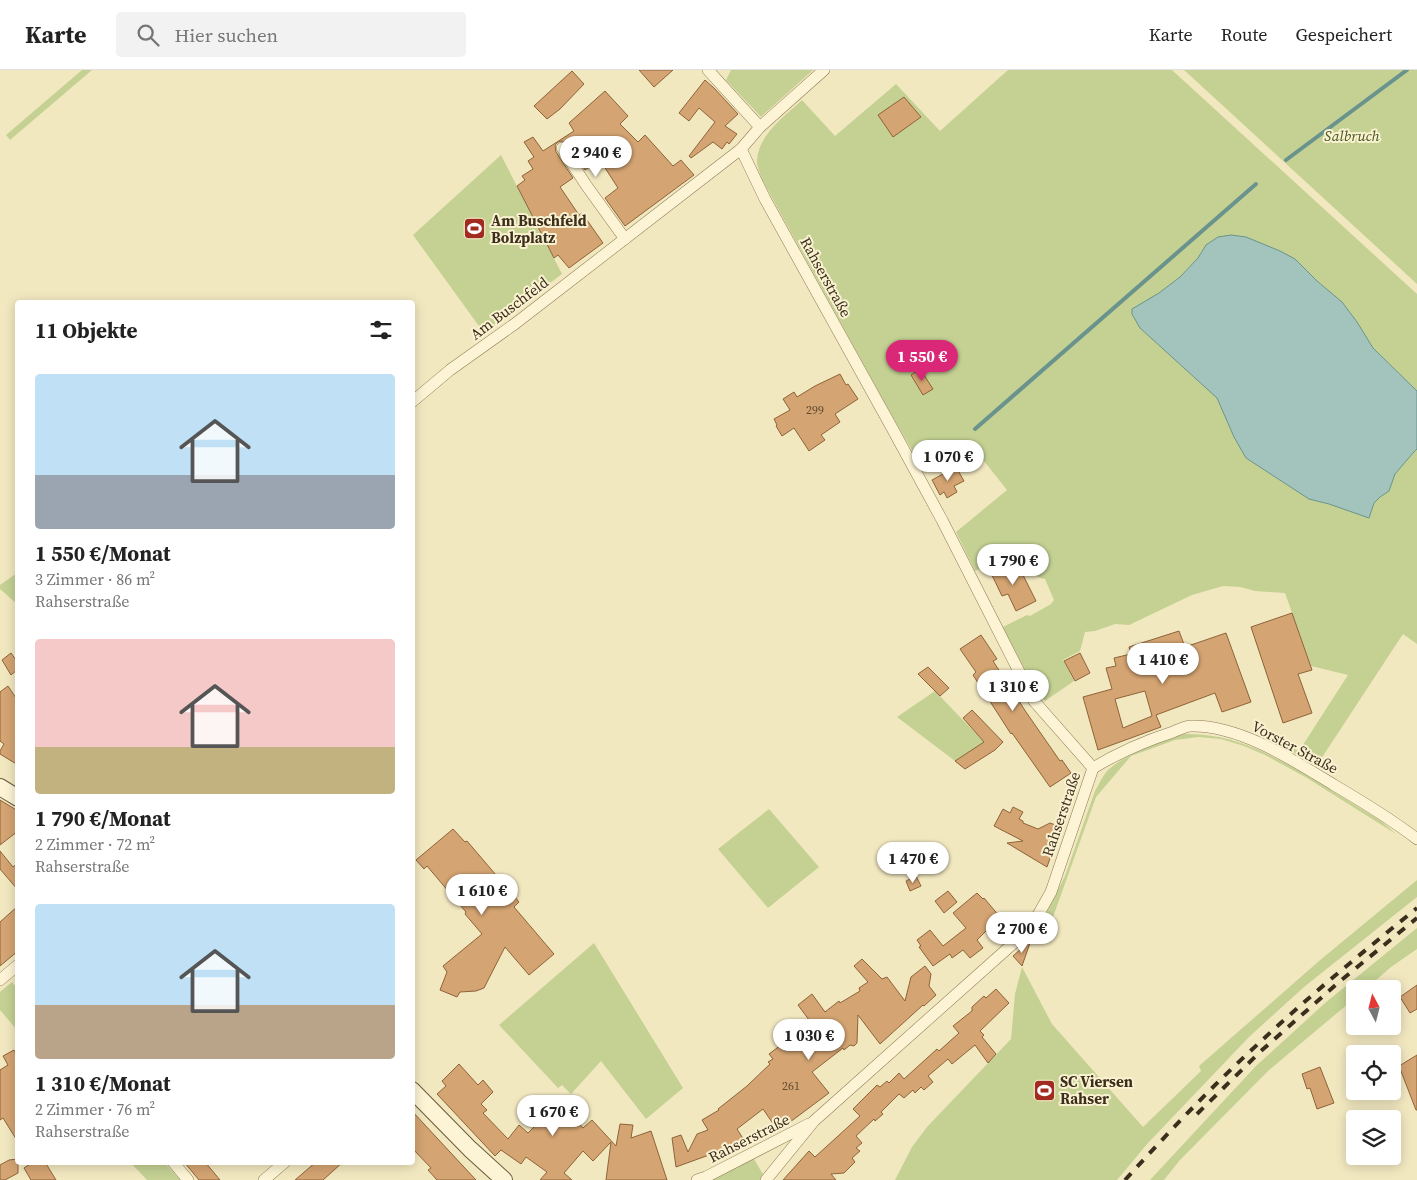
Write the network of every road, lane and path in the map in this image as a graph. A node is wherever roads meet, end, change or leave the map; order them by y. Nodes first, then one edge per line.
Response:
1 (708, 70) edge
2 (824, 70) edge
3 (760, 127) junction
4 (562, 148) dead end
5 (741, 149) junction
6 (625, 239) junction
7 (415, 399) edge
8 (1093, 768) junction
9 (0, 787) edge
10 (15, 796) edge
11 (1417, 840) edge
12 (15, 972) edge
13 (0, 980) edge
14 (415, 1093) edge
15 (814, 1121) junction
16 (176, 1165) edge
17 (282, 1165) edge
18 (188, 1180) edge
19 (264, 1180) edge
20 (504, 1180) edge
21 (697, 1180) edge
22 (766, 1180) edge

1 - 3 street
2 - 3 street, Am Buschfeld
3 - 5 street, Am Buschfeld
4 - 6 street
5 - 6 street, Am Buschfeld
5 - 8 street, Rahserstraße
6 - 7 street, Am Buschfeld
8 - 11 street, Vorster Straße
8 - 15 street, Rahserstraße
9 - 10 street
12 - 13 street
14 - 20 street
15 - 21 street, Rahserstraße
15 - 22 street, Rahserstraße
16 - 18 street
17 - 19 street

